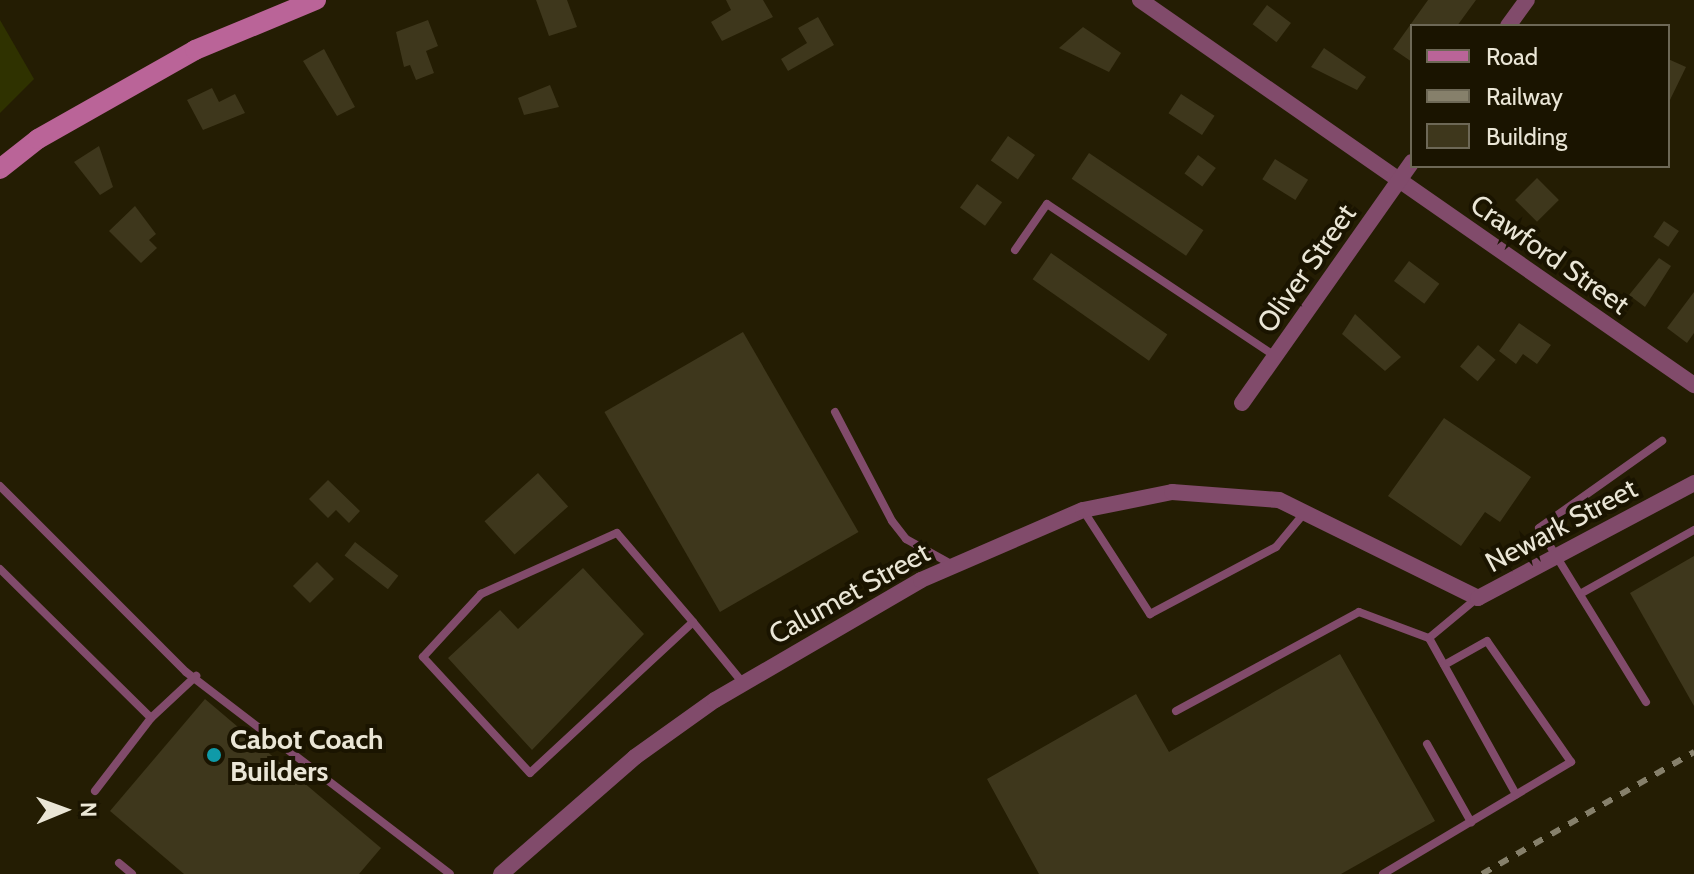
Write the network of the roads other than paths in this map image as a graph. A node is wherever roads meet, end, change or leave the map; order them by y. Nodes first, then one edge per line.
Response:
1 (1140, 0) edge
2 (1527, 0) edge
3 (309, 1) edge
4 (1509, 24) edge
5 (1410, 165) edge
6 (0, 169) edge
7 (1399, 180) junction
8 (1015, 250) dead end
9 (1275, 356) junction
10 (1694, 385) edge
11 (1242, 403) dead end
12 (835, 412) dead end
13 (1662, 441) dead end
14 (1694, 483) edge
15 (0, 486) edge
16 (1279, 500) joint
17 (1083, 510) junction
18 (1307, 511) junction
19 (1694, 530) edge
20 (1557, 557) junction
21 (953, 565) junction
22 (0, 569) edge
23 (1580, 594) junction
24 (1478, 598) junction
25 (693, 622) junction
26 (1429, 638) junction
27 (1444, 665) junction
28 (196, 676) junction
29 (743, 683) junction
30 (1646, 702) dead end
31 (1176, 711) dead end
32 (151, 718) junction
33 (1427, 744) dead end
34 (95, 791) dead end
35 (1516, 794) junction
36 (1471, 822) junction
37 (119, 863) dead end
38 (132, 874) edge
39 (450, 874) edge
40 (501, 874) edge
41 (1383, 874) edge

1 - 7 street, Crawford Street
2 - 4 street
3 - 6 main road
5 - 7 street, Oliver Street
7 - 9 street, Oliver Street
7 - 10 street, Crawford Street
8 - 9 lane
9 - 11 street, Oliver Street
12 - 21 lane
13 - 20 lane
14 - 20 street, Newark Street
15 - 28 lane
16 - 17 street, Calumet Street
16 - 18 street, Newark Street
17 - 18 lane
17 - 21 street, Calumet Street
18 - 24 street, Newark Street
19 - 23 lane
20 - 23 lane
20 - 24 street, Newark Street
21 - 29 street, Calumet Street
22 - 32 lane
23 - 30 lane
24 - 26 lane
25 - 25 lane
25 - 29 lane
26 - 27 lane
26 - 31 lane
27 - 35 lane
27 - 35 lane
28 - 32 lane
28 - 39 lane
29 - 40 street, Calumet Street
32 - 34 lane
33 - 36 lane
35 - 36 lane
36 - 41 lane
37 - 38 lane

